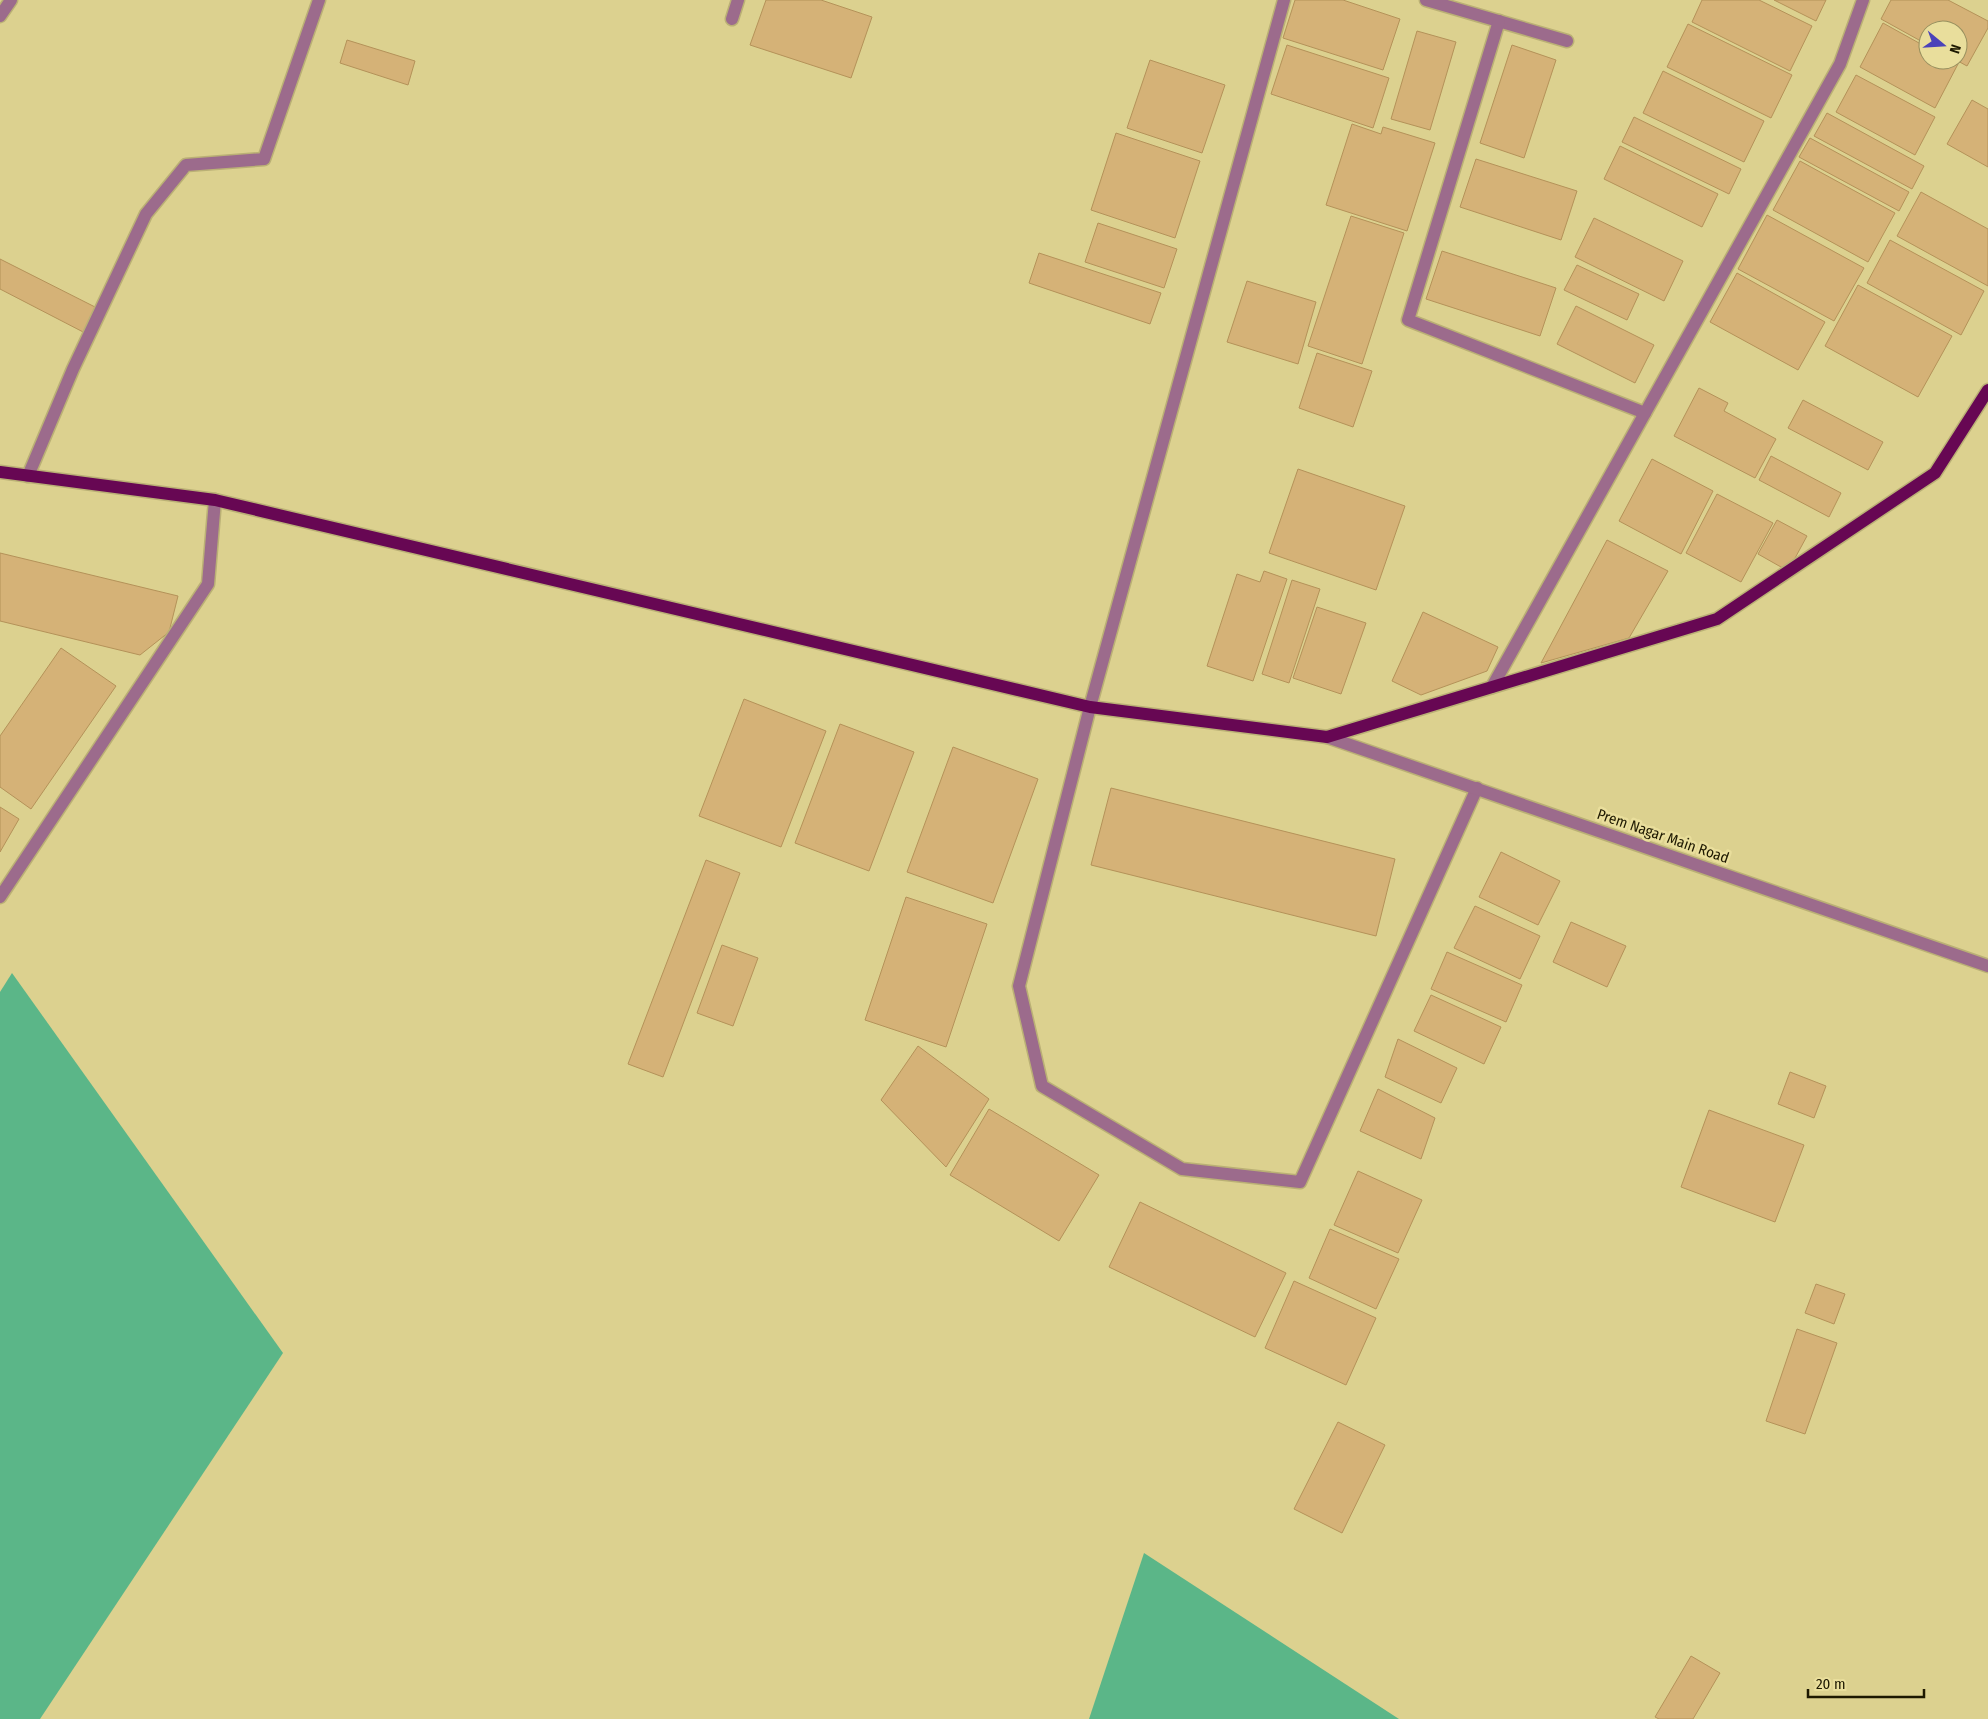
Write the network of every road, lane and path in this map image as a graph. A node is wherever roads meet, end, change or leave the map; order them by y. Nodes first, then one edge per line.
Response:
1 (11, 0) edge
2 (320, 0) edge
3 (738, 0) edge
4 (1284, 0) edge
5 (1426, 0) edge
6 (1864, 0) edge
7 (0, 16) edge
8 (732, 19) dead end
9 (1499, 22) junction
10 (1567, 41) dead end
11 (1988, 390) edge
12 (1645, 413) junction
13 (0, 472) edge
14 (28, 476) junction
15 (215, 500) junction
16 (1492, 687) junction
17 (1090, 708) junction
18 (1327, 736) junction
19 (1477, 788) junction
20 (0, 897) edge
21 (1988, 966) edge

1 - 7 street
2 - 14 street
3 - 8 street
4 - 17 street
5 - 9 street
6 - 12 street
9 - 10 street
9 - 12 street
11 - 16 main road
12 - 16 street
13 - 14 main road
14 - 15 main road
15 - 17 main road
15 - 20 street
16 - 18 main road
17 - 18 main road
17 - 19 street
18 - 19 street, Prem Nagar Main Road
19 - 21 street, Prem Nagar Main Road

